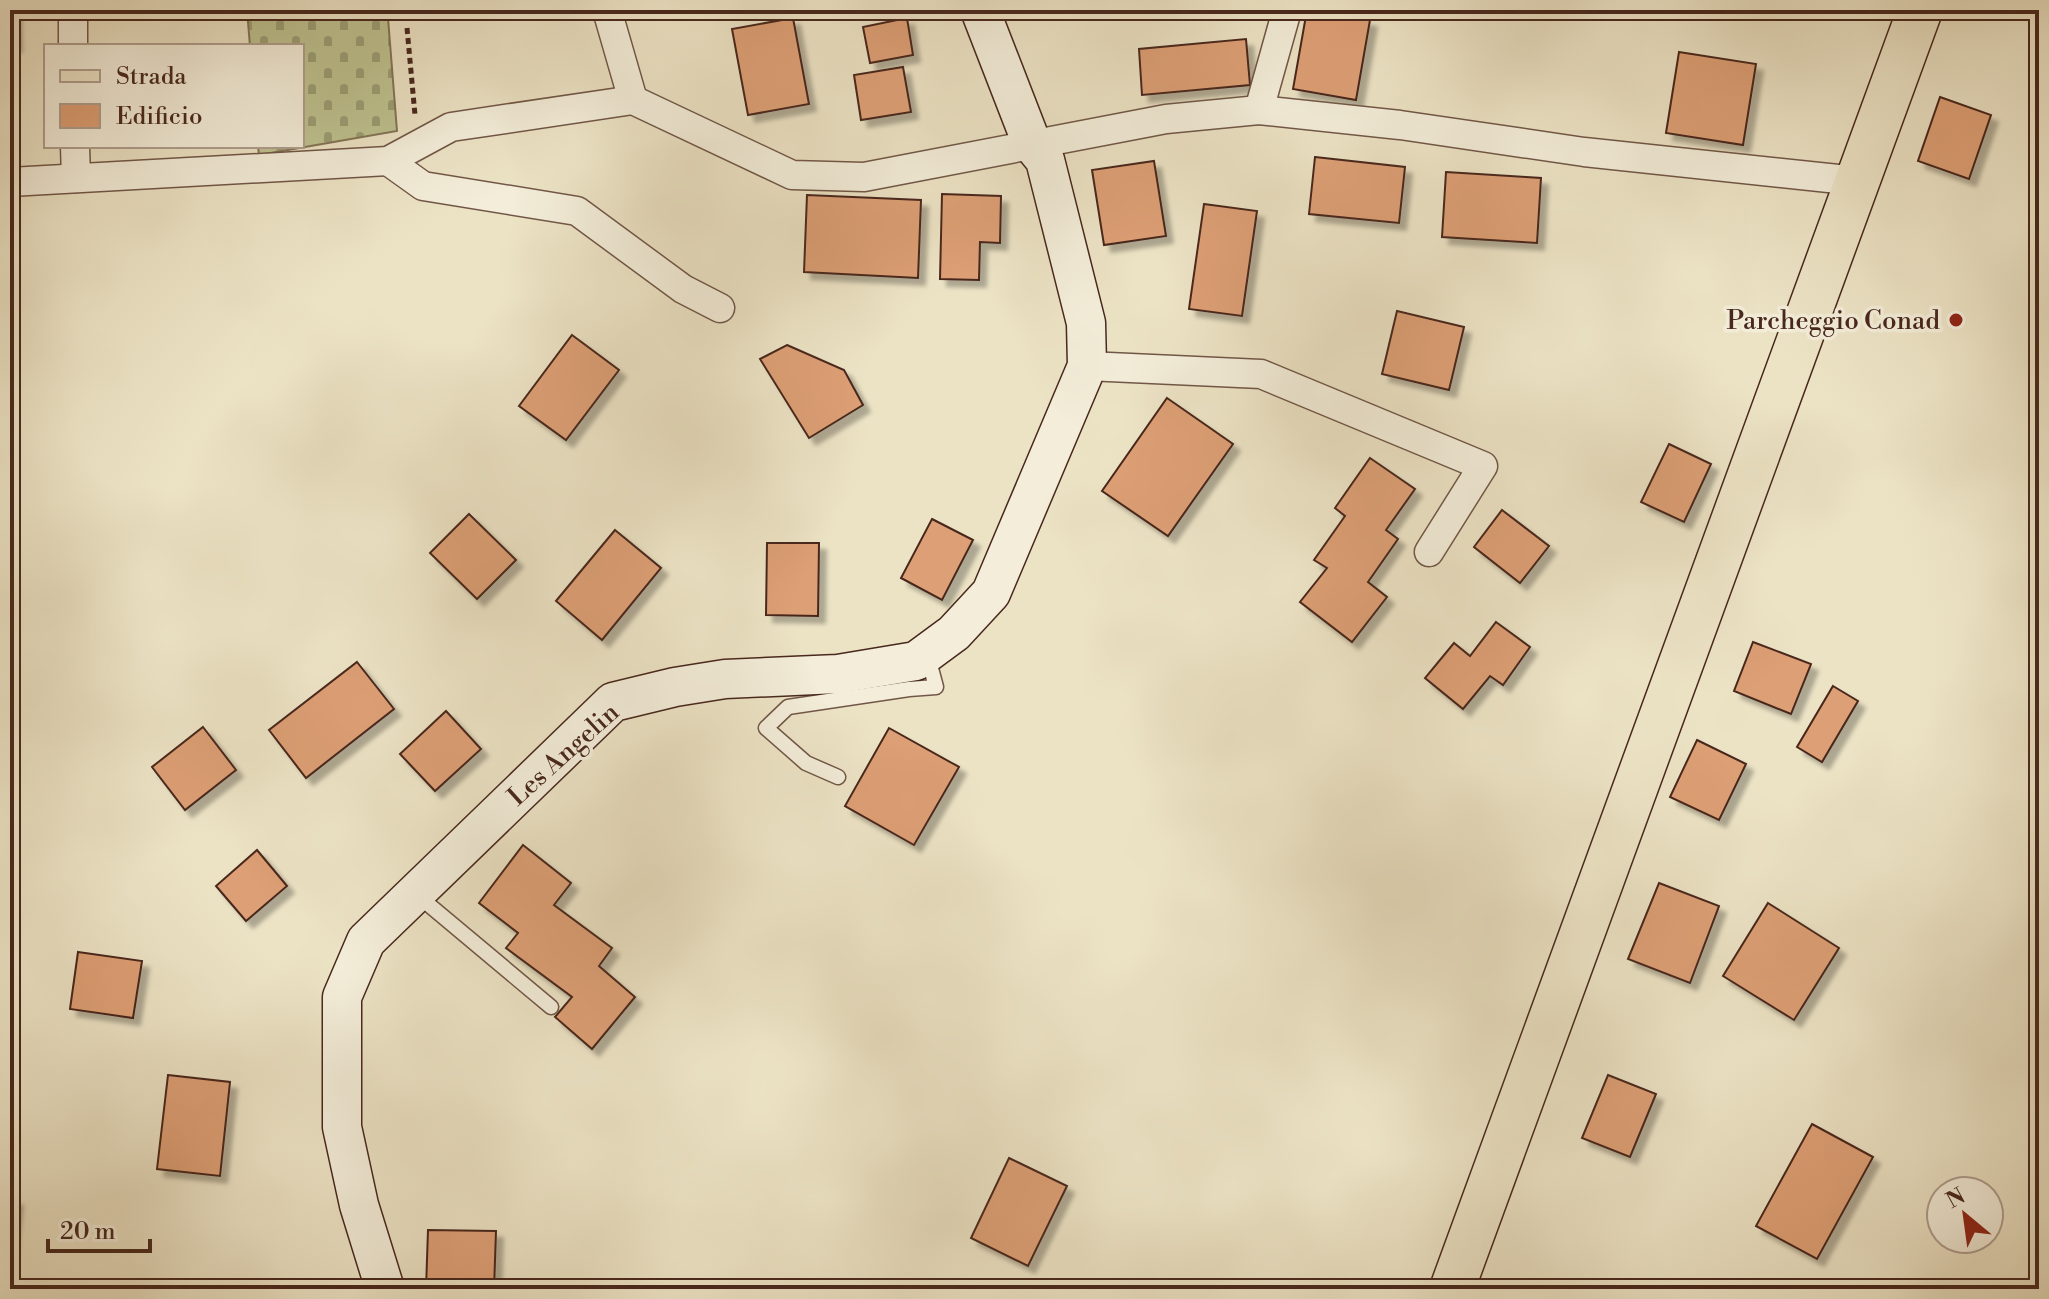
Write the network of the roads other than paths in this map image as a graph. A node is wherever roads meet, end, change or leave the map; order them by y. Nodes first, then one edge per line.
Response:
1 (73, 10) edge
2 (607, 10) edge
3 (980, 10) edge
4 (1287, 10) edge
5 (1920, 10) edge
6 (73, 44) edge
7 (633, 100) junction
8 (1259, 110) junction
9 (1032, 144) junction
10 (75, 148) edge
11 (388, 161) junction
12 (76, 178) junction
13 (1857, 181) junction
14 (10, 182) edge
15 (720, 308) dead end
16 (1087, 366) junction
17 (1429, 552) dead end
18 (927, 653) junction
19 (838, 777) dead end
20 (415, 894) junction
21 (551, 1007) dead end
22 (385, 1289) edge
23 (1452, 1289) edge

1 - 6 street
2 - 7 street
3 - 9 street
4 - 8 street
5 - 13 main road
7 - 9 street
7 - 11 street
8 - 9 street
8 - 13 street
9 - 16 street
10 - 12 street
11 - 12 street
11 - 15 street
12 - 14 street
13 - 23 main road
16 - 17 street
16 - 18 street, Les Angelin
18 - 19 lane
18 - 20 street, Les Angelin
20 - 21 lane
20 - 22 street, Les Angelin

